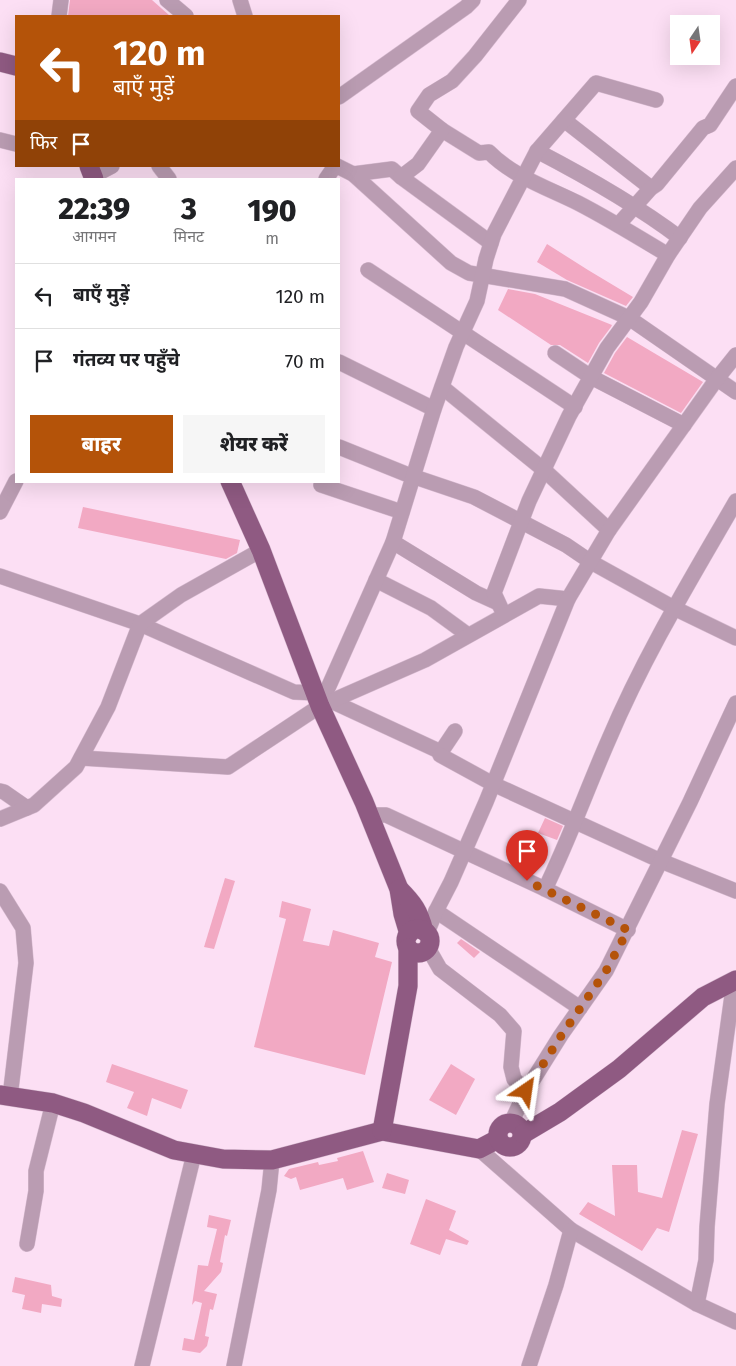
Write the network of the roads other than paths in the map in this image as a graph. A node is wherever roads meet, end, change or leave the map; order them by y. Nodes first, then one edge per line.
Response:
1 (61, 0) edge
2 (167, 0) edge
3 (240, 0) edge
4 (473, 0) edge
5 (519, 0) edge
6 (59, 15) edge
7 (185, 15) edge
8 (245, 15) edge
9 (0, 62) edge
10 (15, 66) edge
11 (736, 86) edge
12 (340, 96) edge
13 (656, 100) dead end
14 (564, 120) junction
15 (442, 130) junction
16 (0, 140) edge
17 (15, 144) edge
18 (537, 151) junction
19 (110, 167) edge
20 (160, 167) edge
21 (335, 167) edge
22 (338, 167) edge
23 (736, 168) edge
24 (92, 174) edge
25 (353, 174) junction
26 (524, 176) junction
27 (401, 177) junction
28 (168, 178) edge
29 (327, 178) edge
30 (651, 188) junction
31 (634, 206) junction
32 (618, 225) junction
33 (680, 238) junction
34 (491, 243) junction
35 (668, 255) junction
36 (368, 270) dead end
37 (482, 276) junction
38 (629, 318) junction
39 (462, 333) junction
40 (555, 353) dead end
41 (736, 355) edge
42 (340, 362) edge
43 (591, 376) junction
44 (716, 380) junction
45 (442, 387) junction
46 (736, 392) edge
47 (575, 407) junction
48 (434, 409) junction
49 (684, 425) junction
50 (340, 447) edge
51 (544, 470) junction
52 (413, 477) junction
53 (231, 483) edge
54 (321, 485) dead end
55 (9, 486) edge
56 (736, 501) edge
57 (0, 512) edge
58 (402, 512) junction
59 (521, 522) junction
60 (609, 530) junction
61 (393, 542) junction
62 (261, 550) junction
63 (591, 562) junction
64 (0, 576) edge
65 (376, 580) junction
66 (568, 599) junction
67 (674, 608) junction
68 (501, 609) junction
69 (140, 624) junction
70 (468, 635) junction
71 (736, 638) edge
72 (322, 700) junction
73 (736, 703) edge
74 (455, 731) dead end
75 (440, 755) dead end
76 (81, 758) junction
77 (493, 784) junction
78 (0, 791) edge
79 (27, 808) junction
80 (370, 815) junction
81 (0, 819) edge
82 (576, 821) junction
83 (464, 852) junction
84 (661, 861) junction
85 (545, 889) junction
86 (736, 891) edge
87 (0, 892) edge
88 (436, 911) junction
89 (628, 930) junction
90 (420, 941) junction
91 (735, 980) edge
92 (580, 1008) junction
93 (526, 1091) junction
94 (5, 1096) edge
95 (53, 1103) junction
96 (517, 1128) junction
97 (382, 1130) junction
98 (479, 1149) junction
99 (194, 1154) junction
100 (272, 1160) junction
101 (572, 1230) junction
102 (27, 1244) dead end
103 (697, 1304) junction
104 (736, 1322) edge
105 (142, 1366) edge
106 (234, 1366) edge
107 (529, 1366) edge

1 - 6 street
2 - 7 street
3 - 8 street
4 - 12 street
5 - 15 street
9 - 10 main road
11 - 30 street
13 - 14 street
14 - 18 street
14 - 30 street
15 - 26 street
15 - 27 street
16 - 17 street
18 - 26 street
18 - 31 street
19 - 24 street
20 - 28 street
21 - 29 street
22 - 25 street
23 - 33 street
25 - 27 street
25 - 37 street
26 - 32 street
26 - 34 street
27 - 34 street
30 - 31 street
31 - 32 street
31 - 33 street
32 - 35 street
33 - 35 street
34 - 37 street
35 - 38 street
36 - 39 street
37 - 38 street
37 - 39 street
38 - 43 street
38 - 44 street
39 - 45 street
39 - 47 street
40 - 43 street
41 - 44 street
42 - 48 street
43 - 47 street
43 - 49 street
44 - 46 street
44 - 49 street
45 - 48 street
45 - 51 street
47 - 51 street
48 - 52 street
49 - 60 street
50 - 52 street
51 - 59 street
51 - 60 street
52 - 58 street
52 - 59 street
53 - 62 main road
54 - 58 street
55 - 57 street
56 - 67 street
58 - 61 street
59 - 63 street
59 - 68 street
60 - 63 street
61 - 65 street
61 - 68 street
62 - 69 street
62 - 72 main road
63 - 66 street
63 - 67 street
64 - 69 street
65 - 70 street
65 - 72 street
66 - 68 street
66 - 77 street
67 - 71 street
67 - 82 street
68 - 70 street
69 - 72 street
69 - 76 street
70 - 72 street
72 - 74 street
72 - 76 street
72 - 80 main road
73 - 84 street
75 - 77 street
76 - 79 street
77 - 82 street
77 - 83 street
78 - 79 street
79 - 81 street
80 - 83 street
80 - 90 main road
82 - 84 street
82 - 85 street
83 - 85 street
83 - 88 street
84 - 86 street
84 - 89 street
85 - 89 street
87 - 94 street
88 - 90 street
88 - 92 street
89 - 92 street
90 - 93 street
90 - 97 main road
91 - 96 main road
91 - 103 street
92 - 93 street
93 - 96 street
94 - 95 main road
95 - 99 main road
95 - 102 street
96 - 98 main road
97 - 98 main road
97 - 100 main road
98 - 101 street
99 - 100 main road
99 - 105 street
100 - 106 street
101 - 103 street
101 - 107 street
103 - 104 street

